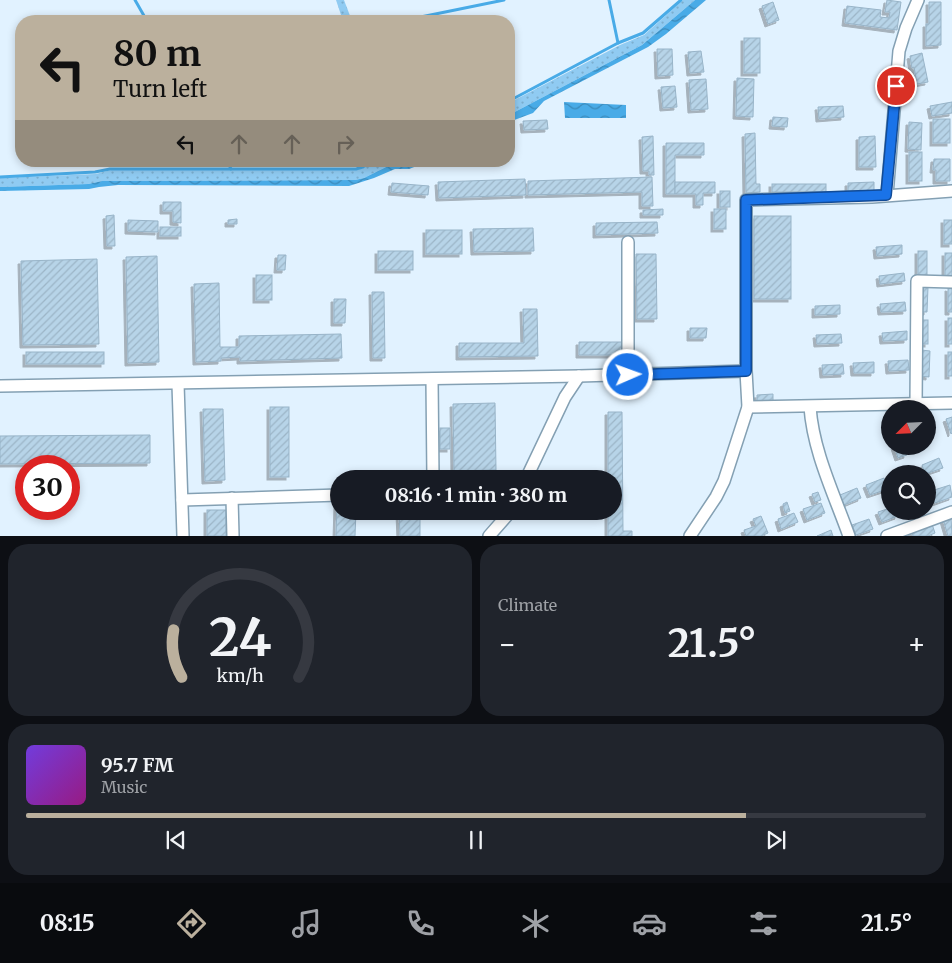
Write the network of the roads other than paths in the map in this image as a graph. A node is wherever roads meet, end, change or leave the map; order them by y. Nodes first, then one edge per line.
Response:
1 (918, 0) edge
2 (952, 191) edge
3 (886, 195) junction
4 (628, 242) dead end
5 (952, 282) edge
6 (746, 371) junction
7 (628, 375) junction
8 (579, 376) junction
9 (432, 379) junction
10 (178, 384) junction
11 (0, 386) edge
12 (916, 400) edge
13 (936, 403) edge
14 (952, 403) edge
15 (881, 405) edge
16 (748, 407) junction
17 (810, 407) junction
18 (433, 470) edge
19 (530, 470) edge
20 (330, 495) edge
21 (232, 498) junction
22 (182, 500) junction
23 (952, 512) edge
24 (503, 520) edge
25 (183, 536) edge
26 (233, 536) edge
27 (489, 536) edge
28 (690, 536) edge
29 (849, 536) edge
30 (887, 536) edge

1 - 3 street
2 - 3 street
3 - 6 street
4 - 7 street
5 - 12 street
6 - 7 street
6 - 16 street
7 - 8 street
8 - 9 street
8 - 19 street
9 - 10 street
9 - 18 street
10 - 11 street
10 - 22 street
13 - 14 street
15 - 17 street
16 - 17 street
16 - 28 street
17 - 29 street
20 - 21 street
21 - 22 street
21 - 26 street
22 - 25 street
23 - 30 street
24 - 27 street

